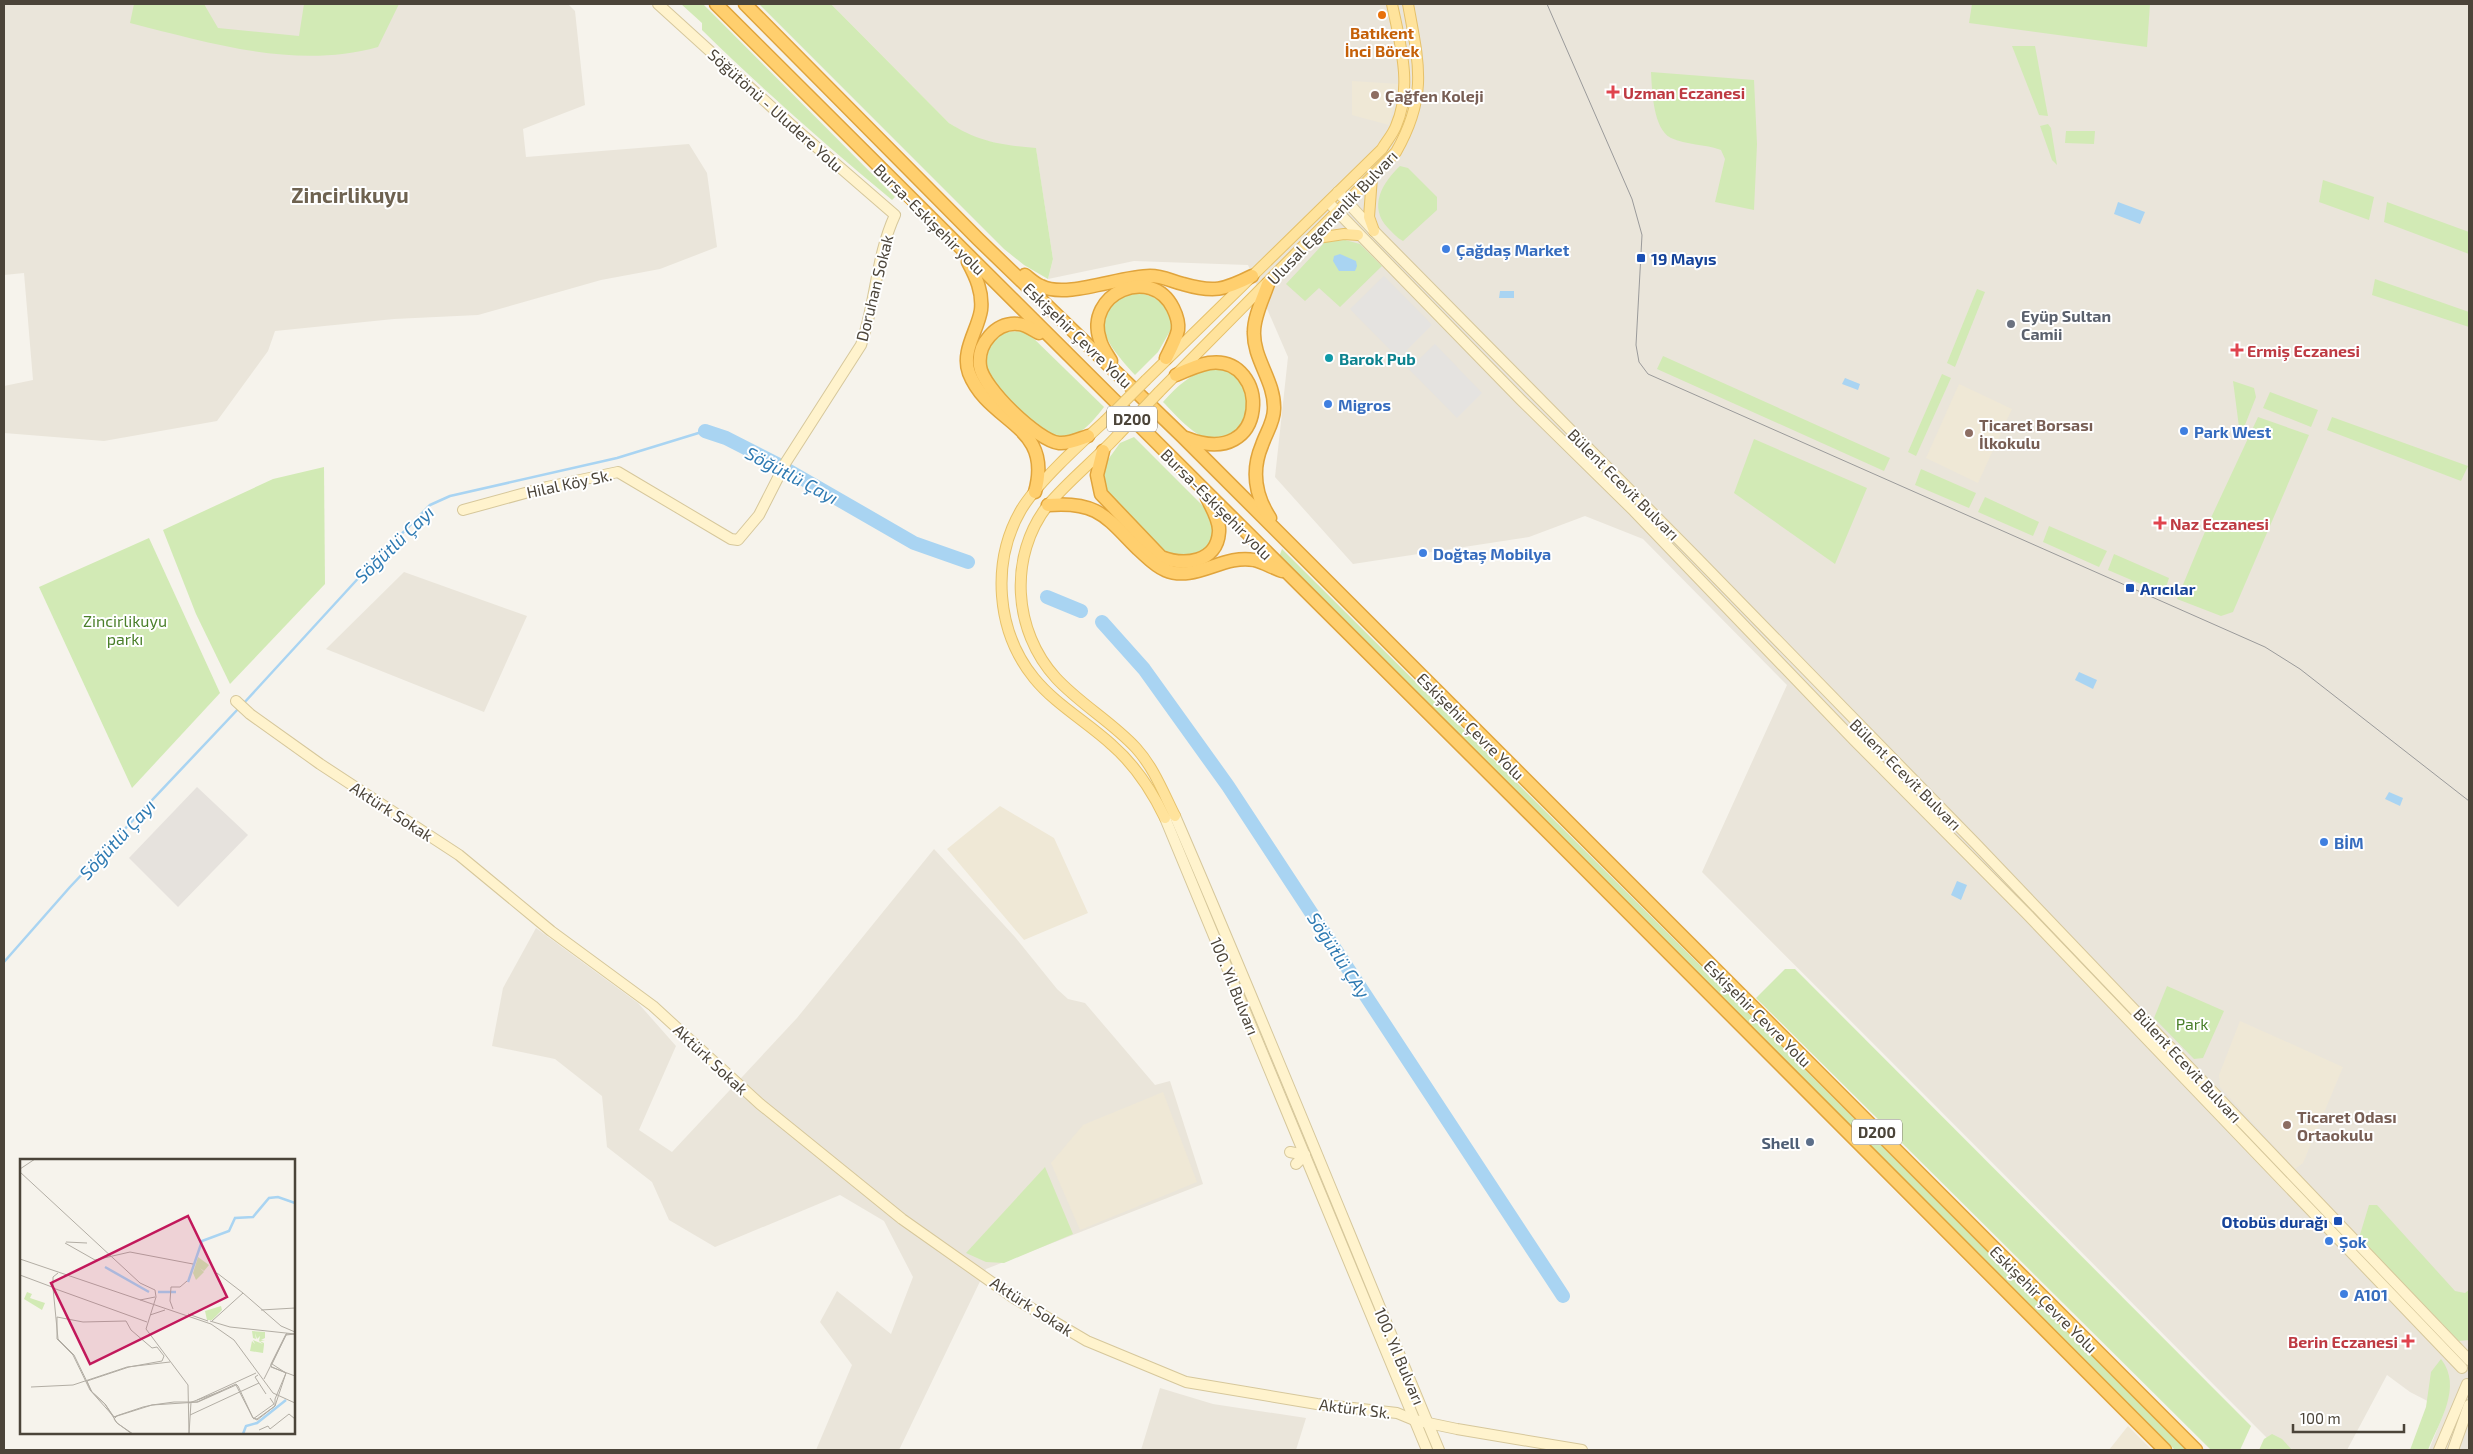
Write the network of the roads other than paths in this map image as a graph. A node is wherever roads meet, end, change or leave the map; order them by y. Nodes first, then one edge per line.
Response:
1 (658, 4) edge
2 (716, 4) edge
3 (745, 4) edge
4 (1392, 4) edge
5 (1408, 4) edge
6 (1372, 178) junction
7 (1338, 192) junction
8 (1346, 202) junction
9 (1329, 203) junction
10 (1336, 212) junction
11 (895, 215) joint
12 (1374, 232) junction
13 (1358, 235) junction
14 (978, 239) junction
15 (1312, 239) junction
16 (964, 253) junction
17 (1252, 276) junction
18 (1268, 284) junction
19 (1058, 346) junction
20 (1166, 358) junction
21 (1116, 372) junction
22 (1176, 375) junction
23 (1088, 436) junction
24 (1182, 436) junction
25 (1103, 451) junction
26 (1198, 484) junction
27 (1035, 492) junction
28 (668, 501) joint
29 (1048, 505) junction
30 (463, 510) dead end
31 (1282, 537) junction
32 (1287, 574) junction
33 (236, 701) dead end
34 (1170, 817) junction
35 (1550, 834) joint
36 (1290, 1152) dead end
37 (1309, 1153) junction
38 (1296, 1164) dead end
39 (2467, 1363) edge
40 (1186, 1382) joint
41 (2468, 1385) edge
42 (2469, 1405) edge
43 (1414, 1420) junction
44 (1428, 1422) junction
45 (1427, 1450) edge
46 (1439, 1450) edge
47 (1582, 1450) edge
48 (2165, 1450) edge
49 (2196, 1450) edge
50 (2439, 1450) edge
51 (2453, 1450) edge

1 - 11 main road, Söğütönü - Uludere Yolu
2 - 16 highway, Bursa-Eskişehir yolu / D200
3 - 14 highway, Eskişehir Çevre Yolu / D200
4 - 7 main road, Ulusal Egemenlik Bulvarı
5 - 6 main road, Ulusal Egemenlik Bulvarı
6 - 8 main road, Ulusal Egemenlik Bulvarı
6 - 12 main road
7 - 8 main road, Bülent Ecevit Bulvarı
7 - 9 main road, Ulusal Egemenlik Bulvarı
8 - 10 main road, Ulusal Egemenlik Bulvarı
8 - 12 main road, Bülent Ecevit Bulvarı
9 - 10 main road, Bülent Ecevit Bulvarı
9 - 17 main road, Ulusal Egemenlik Bulvarı
10 - 13 main road, Bülent Ecevit Bulvarı
10 - 15 main road, Ulusal Egemenlik Bulvarı
11 - 28 main road, Doruhan Sokak
12 - 39 main road, Bülent Ecevit Bulvarı
13 - 15 main road
13 - 39 main road, Bülent Ecevit Bulvarı
14 - 17 highway
14 - 21 highway, Eskişehir Çevre Yolu / D200
15 - 18 main road, Ulusal Egemenlik Bulvarı
16 - 19 highway, Bursa-Eskişehir yolu / D200
16 - 27 highway
17 - 20 main road, Ulusal Egemenlik Bulvarı
18 - 22 main road, Ulusal Egemenlik Bulvarı
18 - 31 highway
19 - 23 highway
19 - 26 highway, Bursa-Eskişehir yolu / D200
20 - 21 highway
20 - 23 main road, Ulusal Egemenlik Bulvarı, bridge
21 - 24 highway, Eskişehir Çevre Yolu / D200
22 - 24 highway
22 - 25 main road, Ulusal Egemenlik Bulvarı, bridge
23 - 27 main road, Ulusal Egemenlik Bulvarı
24 - 31 highway, Eskişehir Çevre Yolu / D200
25 - 26 highway
25 - 29 main road, Ulusal Egemenlik Bulvarı
26 - 32 highway, Bursa-Eskişehir yolu / D200
27 - 34 main road, Ulusal Egemenlik Bulvarı
28 - 30 main road, Hilal Köy Sk.
29 - 32 highway
29 - 34 main road, Ulusal Egemenlik Bulvarı
31 - 49 highway, Eskişehir Çevre Yolu / D200
32 - 35 highway, Bursa-Eskişehir yolu / D200
33 - 40 main road, Aktürk Sokak
34 - 37 main road, 100. Yıl Bulvarı
35 - 48 highway, Eskişehir Çevre Yolu / D200
36 - 37 main road
37 - 38 main road
37 - 43 main road, 100. Yıl Bulvarı
37 - 44 main road, 100. Yıl Bulvarı
39 - 41 main road
40 - 43 main road, Aktürk Sk.
41 - 50 main road
42 - 51 main road
43 - 44 main road, Aktürk Sk.
43 - 45 main road, 100. Yıl Bulvarı
44 - 46 main road, 100. Yıl Bulvarı
44 - 47 main road, Aktürk Sk.

